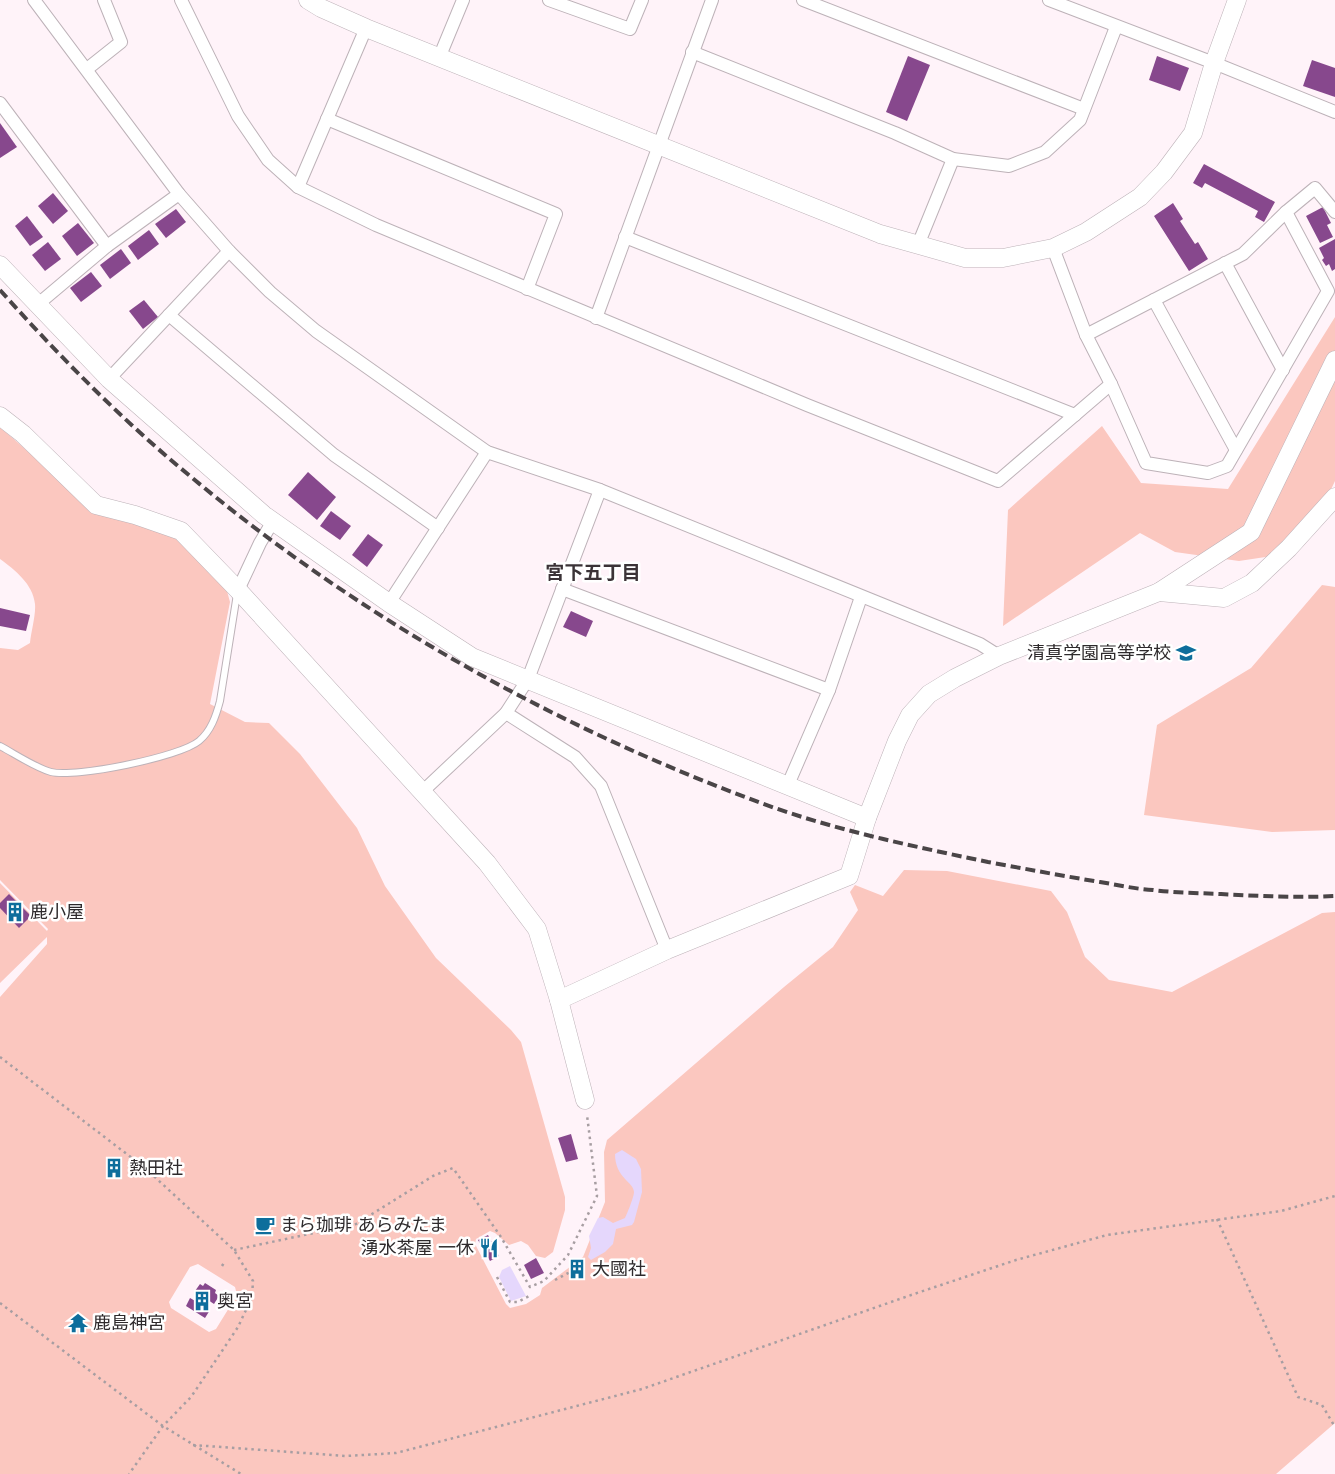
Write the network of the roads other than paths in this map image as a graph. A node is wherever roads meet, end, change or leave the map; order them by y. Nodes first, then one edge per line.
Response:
1 (34, 0) edge
2 (104, 0) edge
3 (180, 0) edge
4 (308, 0) edge
5 (463, 0) edge
6 (549, 0) edge
7 (642, 0) edge
8 (712, 0) edge
9 (803, 0) edge
10 (1049, 0) edge
11 (1237, 0) edge
12 (1116, 27) junction
13 (366, 28) junction
14 (692, 52) junction
15 (439, 58) junction
16 (1214, 63) junction
17 (87, 69) junction
18 (0, 103) edge
19 (1084, 109) junction
20 (1335, 112) edge
21 (327, 119) junction
22 (658, 145) junction
23 (953, 159) junction
24 (298, 187) junction
25 (179, 194) junction
26 (1286, 212) junction
27 (1335, 212) edge
28 (625, 237) junction
29 (918, 245) junction
30 (107, 246) junction
31 (1053, 248) junction
32 (229, 250) junction
33 (1225, 263) junction
34 (0, 266) edge
35 (527, 289) junction
36 (1154, 300) junction
37 (37, 305) junction
38 (169, 315) junction
39 (596, 318) junction
40 (1086, 335) junction
41 (1335, 360) edge
42 (1283, 370) junction
43 (109, 379) junction
44 (1111, 384) junction
45 (1075, 415) junction
46 (0, 416) edge
47 (1236, 450) junction
48 (487, 452) junction
49 (600, 490) junction
50 (1335, 496) edge
51 (273, 521) junction
52 (438, 528) junction
53 (238, 590) junction
54 (562, 590) junction
55 (1159, 592) junction
56 (861, 597) junction
57 (389, 603) junction
58 (999, 656) junction
59 (528, 679) junction
60 (829, 690) junction
61 (506, 713) junction
62 (0, 746) edge
63 (787, 787) junction
64 (422, 792) junction
65 (867, 818) junction
66 (667, 950) junction
67 (559, 1000) junction
68 (585, 1100) road end

1 - 17 street
2 - 17 street
3 - 24 street
4 - 13 street
5 - 15 street
6 - 7 street
8 - 14 street
9 - 19 street
10 - 12 street
11 - 16 street
12 - 16 street
12 - 19 street
13 - 15 street
13 - 21 street
14 - 22 street
14 - 23 street
15 - 22 street
16 - 20 street
16 - 31 street
17 - 25 street
18 - 30 street
19 - 23 street
21 - 24 street
21 - 35 street
22 - 28 street
22 - 29 street
23 - 29 street
24 - 35 street
25 - 30 street
25 - 32 street
26 - 27 street
26 - 33 street
26 - 42 street
28 - 39 street
28 - 45 street
29 - 31 street
30 - 37 street
31 - 40 street
32 - 38 street
32 - 48 street
33 - 36 street
33 - 42 street
34 - 37 street
35 - 39 street
36 - 40 street
36 - 47 street
37 - 43 street
38 - 43 street
38 - 52 street
39 - 45 street
40 - 44 street
41 - 55 street
42 - 47 street
43 - 51 street
44 - 45 street
44 - 47 street
46 - 53 street
48 - 49 street
48 - 52 street
49 - 54 street
49 - 56 street
50 - 55 street
51 - 53 street
51 - 57 street
52 - 57 street
53 - 62 lane
53 - 64 street
54 - 59 street
54 - 60 street
55 - 58 street
56 - 58 street
56 - 60 street
57 - 59 street
58 - 65 street
59 - 61 street
59 - 63 street
60 - 63 street
61 - 64 street
61 - 66 street
63 - 65 street
64 - 67 street
65 - 66 street
66 - 67 street
67 - 68 street

